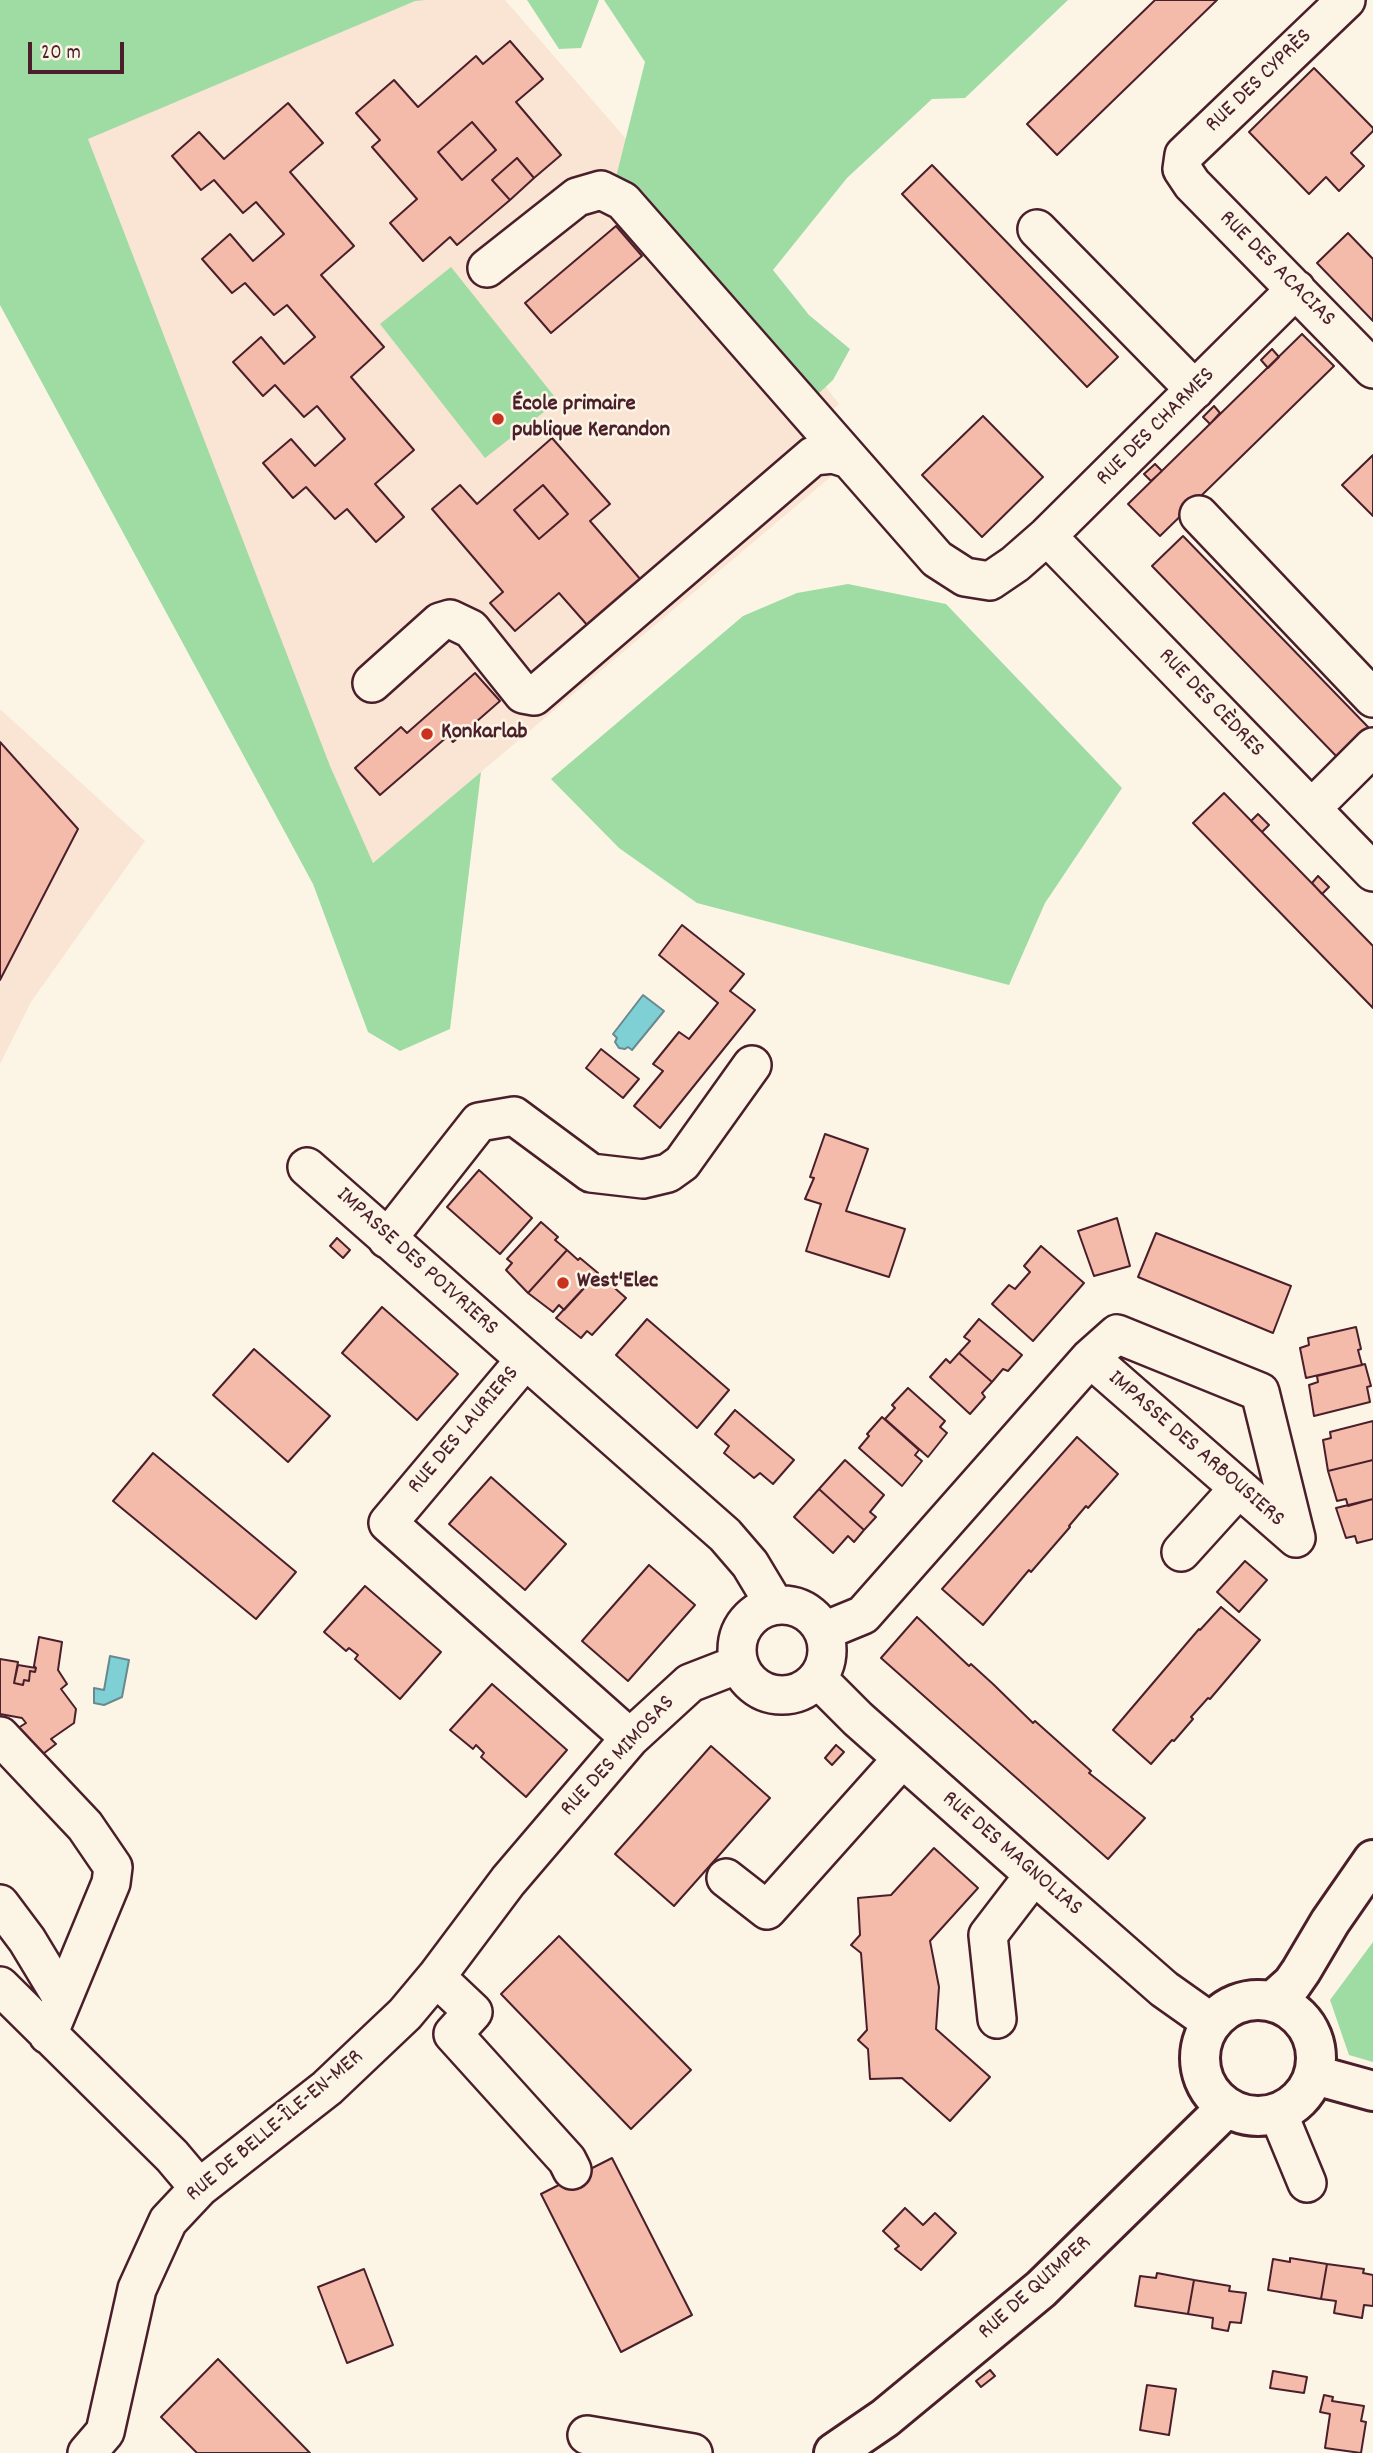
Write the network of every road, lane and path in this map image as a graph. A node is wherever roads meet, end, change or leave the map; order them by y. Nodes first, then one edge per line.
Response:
1 (1346, 0) edge
2 (1182, 169) joint
3 (1037, 229) dead end
4 (487, 268) dead end
5 (1296, 289) junction
6 (1373, 369) edge
7 (1195, 390) junction
8 (849, 459) junction
9 (1199, 515) dead end
10 (1047, 536) junction
11 (372, 683) dead end
12 (1373, 698) edge
13 (1373, 747) edge
14 (1311, 808) junction
15 (1373, 872) edge
16 (752, 1065) dead end
17 (307, 1167) dead end
18 (387, 1239) junction
19 (1090, 1358) junction
20 (525, 1360) junction
21 (1239, 1488) junction
22 (1181, 1552) dead end
23 (774, 1604) junction
24 (824, 1631) junction
25 (739, 1664) junction
26 (817, 1678) junction
27 (0, 1736) edge
28 (631, 1738) junction
29 (902, 1759) junction
30 (543, 1841) joint
31 (1373, 1860) edge
32 (1034, 1875) junction
33 (726, 1878) dead end
34 (1373, 1884) edge
35 (0, 1904) edge
36 (436, 1978) junction
37 (0, 1986) edge
38 (62, 1998) junction
39 (1273, 2001) junction
40 (997, 2019) dead end
41 (1304, 2022) junction
42 (1212, 2023) junction
43 (48, 2035) junction
44 (1315, 2075) junction
45 (1373, 2091) edge
46 (1225, 2109) junction
47 (1278, 2113) junction
48 (572, 2170) dead end
49 (1307, 2183) dead end
50 (199, 2188) junction
51 (587, 2435) dead end
52 (105, 2446) edge
53 (693, 2453) edge
54 (834, 2453) edge

1 - 2 street, RUE DES CYPRÈS
2 - 5 street, RUE DES ACACIAS
3 - 7 street
4 - 8 street, RUE DES CHARMES
5 - 6 street, RUE DES ACACIAS
5 - 7 street, RUE DES CHARMES
7 - 10 street, RUE DES CHARMES
8 - 10 street, RUE DES CHARMES
8 - 11 street
9 - 12 street
10 - 14 street, RUE DES CÈDRES
13 - 14 street
14 - 15 street, RUE DES CÈDRES
16 - 18 street
17 - 18 street, IMPASSE DES POIVRIERS
18 - 20 street, IMPASSE DES POIVRIERS
19 - 21 street, IMPASSE DES ARBOUSIERS
19 - 21 street, IMPASSE DES ARBOUSIERS
19 - 24 street, IMPASSE DES ARBOUSIERS
20 - 23 street, RUE DES LAURIERS
20 - 28 street, RUE DES LAURIERS
21 - 22 street
23 - 24 street
23 - 25 street
24 - 26 street
25 - 26 street
25 - 28 street, RUE DES MIMOSAS
26 - 29 street, RUE DES MAGNOLIAS
27 - 38 street
28 - 30 street, RUE DES MIMOSAS
29 - 32 street, RUE DES MAGNOLIAS
29 - 33 street
30 - 36 street, RUE DE BELLE-ÎLE-EN-MER
31 - 39 main road
32 - 40 street
32 - 42 street, RUE DES MAGNOLIAS
34 - 41 main road
35 - 38 street
36 - 48 street
36 - 50 street, RUE DE BELLE-ÎLE-EN-MER
37 - 43 street
38 - 43 street
39 - 41 main road
39 - 42 main road
41 - 44 main road
42 - 46 main road
43 - 50 street
44 - 45 main road
44 - 47 main road
46 - 47 main road
46 - 54 main road, RUE DE QUIMPER
47 - 49 street
50 - 52 street, RUE DE BELLE-ÎLE-EN-MER
51 - 53 street

